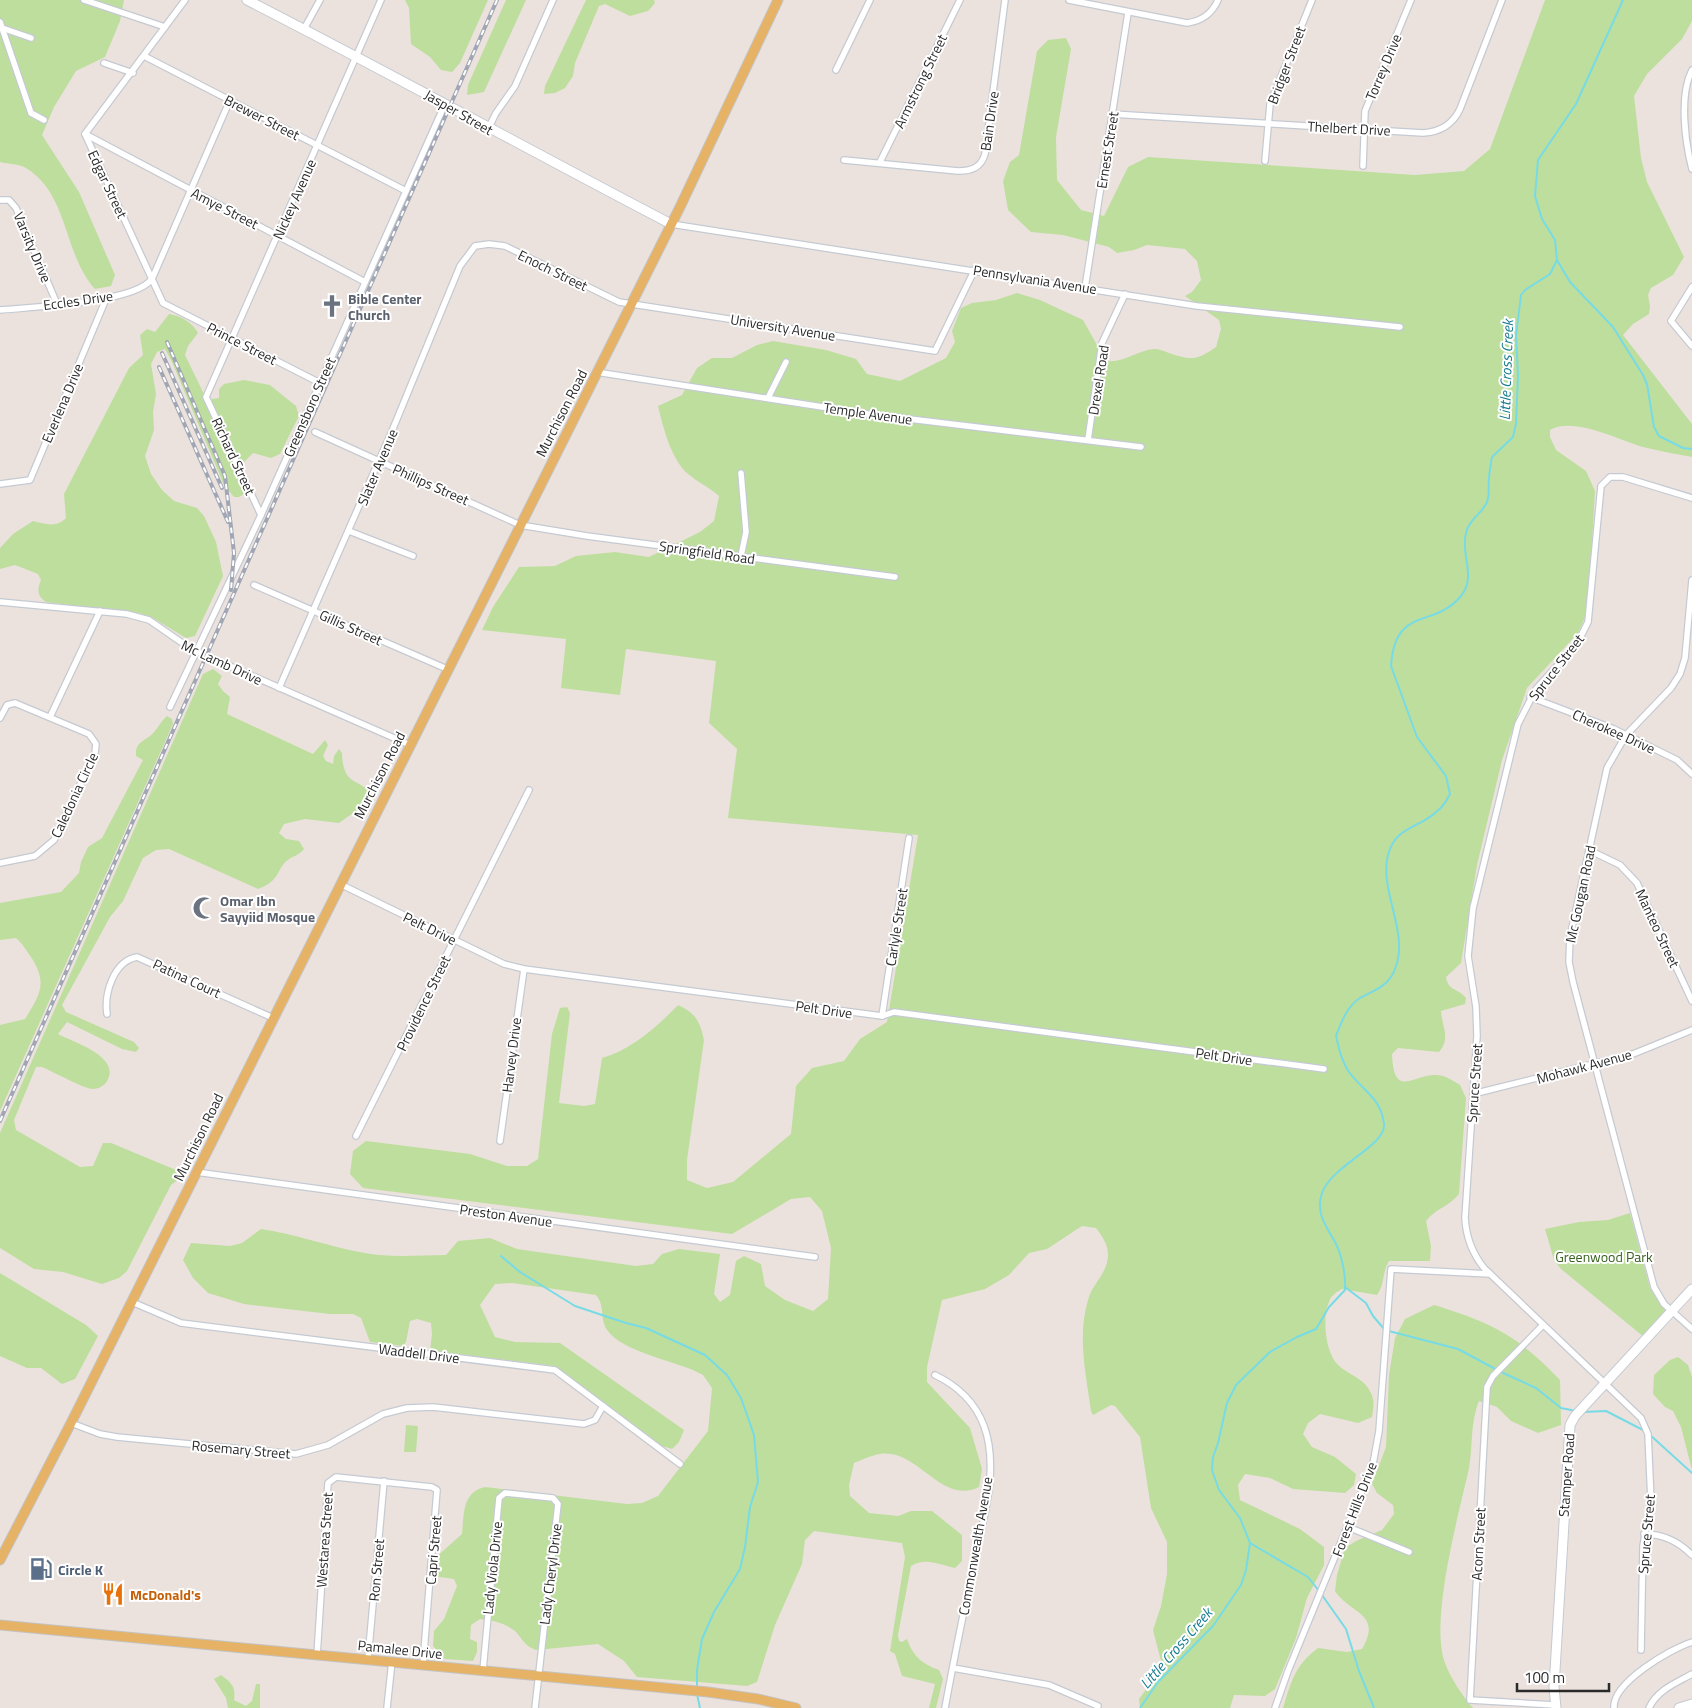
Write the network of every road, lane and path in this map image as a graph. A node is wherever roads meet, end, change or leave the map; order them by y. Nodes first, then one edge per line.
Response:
1 (84, 0) edge
2 (185, 0) edge
3 (247, 0) edge
4 (320, 0) edge
5 (382, 0) edge
6 (553, 0) edge
7 (778, 0) edge
8 (870, 0) edge
9 (960, 0) edge
10 (1005, 0) edge
11 (1069, 0) edge
12 (1218, 0) edge
13 (1312, 0) edge
14 (1411, 0) edge
15 (1502, 0) edge
16 (1128, 13) junction
17 (1, 25) edge
18 (165, 27) junction
19 (304, 29) junction
20 (31, 38) dead end
21 (144, 56) junction
22 (358, 56) junction
23 (104, 63) dead end
24 (836, 70) dead end
25 (1692, 70) edge
26 (132, 73) junction
27 (230, 100) junction
28 (445, 104) junction
29 (1112, 114) junction
30 (44, 120) dead end
31 (1267, 124) junction
32 (488, 129) junction
33 (1363, 129) junction
34 (85, 134) junction
35 (317, 145) junction
36 (844, 160) dead end
37 (1265, 161) dead end
38 (880, 162) junction
39 (1363, 166) dead end
40 (1692, 168) edge
41 (190, 190) junction
42 (406, 190) junction
43 (0, 200) edge
44 (671, 224) junction
45 (278, 236) junction
46 (474, 246) joint
47 (975, 269) junction
48 (152, 279) junction
49 (365, 282) junction
50 (1692, 287) edge
51 (1085, 288) junction
52 (1125, 294) junction
53 (106, 299) junction
54 (163, 303) joint
55 (631, 303) junction
56 (57, 304) junction
57 (0, 310) edge
58 (1400, 327) dead end
59 (232, 338) junction
60 (1692, 346) edge
61 (786, 362) dead end
62 (596, 372) junction
63 (320, 383) junction
64 (206, 397) joint
65 (768, 398) junction
66 (315, 432) dead end
67 (1088, 440) junction
68 (1141, 447) dead end
69 (380, 460) junction
70 (741, 473) dead end
71 (0, 484) edge
72 (1692, 498) edge
73 (261, 515) junction
74 (520, 524) junction
75 (350, 531) junction
76 (413, 556) dead end
77 (741, 556) junction
78 (895, 577) dead end
79 (1692, 580) edge
80 (254, 586) dead end
81 (0, 602) edge
82 (100, 611) junction
83 (313, 611) junction
84 (1690, 616) edge
85 (196, 651) junction
86 (448, 669) junction
87 (279, 688) junction
88 (1530, 697) junction
89 (170, 707) dead end
90 (50, 717) junction
91 (0, 718) edge
92 (1626, 735) junction
93 (410, 744) junction
94 (1692, 774) edge
95 (529, 790) dead end
96 (909, 838) dead end
97 (1589, 850) junction
98 (0, 863) edge
99 (340, 884) junction
100 (454, 940) junction
101 (524, 969) junction
102 (1692, 1001) edge
103 (107, 1014) dead end
104 (882, 1016) junction
105 (273, 1018) junction
106 (1692, 1030) edge
107 (1594, 1063) junction
108 (1324, 1069) dead end
109 (1473, 1094) junction
110 (356, 1136) dead end
111 (500, 1141) dead end
112 (196, 1172) junction
113 (815, 1257) dead end
114 (1490, 1274) junction
115 (1692, 1289) edge
116 (132, 1302) junction
117 (1672, 1311) junction
118 (1543, 1325) junction
119 (1692, 1329) edge
120 (935, 1375) dead end
121 (1605, 1384) junction
122 (603, 1406) junction
123 (71, 1423) junction
124 (680, 1464) dead end
125 (384, 1481) junction
126 (530, 1494) joint
127 (1348, 1527) junction
128 (1644, 1534) junction
129 (1409, 1552) dead end
130 (1692, 1555) edge
131 (0, 1560) edge
132 (0, 1625) edge
133 (1692, 1642) edge
134 (1641, 1650) dead end
135 (317, 1656) junction
136 (368, 1659) junction
137 (392, 1661) junction
138 (423, 1664) junction
139 (952, 1668) junction
140 (482, 1670) junction
141 (1692, 1674) edge
142 (538, 1676) junction
143 (1692, 1704) edge
144 (1098, 1706) dead end
145 (1556, 1707) edge
146 (387, 1708) edge
147 (535, 1708) edge
148 (796, 1708) edge
149 (945, 1708) edge
150 (1275, 1708) edge
151 (1614, 1708) edge
152 (1649, 1708) edge
153 (1679, 1708) edge

1 - 18 street
2 - 18 street, Edgar Street
3 - 19 street, Jasper Street
4 - 19 street
5 - 22 street, Nickey Avenue
6 - 32 street
7 - 44 main road, Murchison Road
8 - 24 street
9 - 38 street, Armstrong Street
10 - 38 street, Bain Drive
11 - 16 street
12 - 16 street
13 - 31 street, Bridger Street
14 - 33 street, Torrey Drive
15 - 33 street, Thelbert Drive
16 - 29 street, Ernest Street
17 - 20 street
17 - 30 street
18 - 21 street, Edgar Street
19 - 22 street, Jasper Street
21 - 26 street, Edgar Street
21 - 27 street, Brewer Street
22 - 28 street, Jasper Street
22 - 35 street, Nickey Avenue
23 - 26 street
25 - 40 street
26 - 34 street, Edgar Street
27 - 35 street, Brewer Street
27 - 41 street
28 - 32 street, Jasper Street
28 - 42 street, Greensboro Street
29 - 31 street, Thelbert Drive
29 - 51 street, Ernest Street
31 - 33 street, Thelbert Drive
31 - 37 street, Bridger Street
32 - 44 street, Jasper Street
33 - 39 street, Torrey Drive
34 - 41 street, Amye Street
34 - 48 street, Edgar Street
35 - 42 street, Brewer Street
35 - 45 street, Nickey Avenue
36 - 38 street, Bain Drive
41 - 45 street, Amye Street
41 - 48 street
42 - 49 street, Greensboro Street
43 - 56 street, Varsity Drive
44 - 47 street, Pennsylvania Avenue
44 - 55 main road, Murchison Road
45 - 49 street, Amye Street
45 - 59 street, Nickey Avenue
46 - 55 street, Enoch Street
46 - 69 street, Slater Avenue
47 - 51 street, Pennsylvania Avenue
47 - 55 street, University Avenue
48 - 53 street, Eccles Drive
48 - 54 street, Edgar Street
49 - 63 street, Greensboro Street
50 - 60 street
51 - 52 street, Pennsylvania Avenue
52 - 58 street, Pennsylvania Avenue
52 - 67 street, Drexel Road
53 - 56 street, Eccles Drive
53 - 71 street, Everlena Drive
54 - 59 street, Prince Street
55 - 62 main road, Murchison Road
56 - 57 street, Eccles Drive
59 - 63 street, Prince Street
59 - 64 street, Nickey Avenue
61 - 65 street
62 - 65 street, Temple Avenue
62 - 74 main road, Murchison Road
63 - 73 street, Greensboro Street
64 - 73 street, Richard Street
65 - 67 street, Temple Avenue
66 - 69 street, Phillips Street
67 - 68 street, Temple Avenue
69 - 74 street, Phillips Street
69 - 75 street, Slater Avenue
70 - 77 street
72 - 88 street, Spruce Street
73 - 85 street, Greensboro Street
74 - 77 street, Springfield Road
74 - 86 main road, Murchison Road
75 - 76 street
75 - 83 street, Slater Avenue
77 - 78 street, Springfield Road
79 - 84 street, Mc Gougan Road
80 - 83 street, Gillis Street
81 - 82 street, Mc Lamb Drive
82 - 85 street, Mc Lamb Drive
82 - 90 street
83 - 86 street, Gillis Street
83 - 87 street, Slater Avenue
84 - 92 street, Mc Gougan Road
85 - 87 street, Mc Lamb Drive
85 - 89 street, Greensboro Street
86 - 93 main road, Murchison Road
87 - 93 street, Mc Lamb Drive
88 - 92 street, Cherokee Drive
88 - 109 street, Spruce Street
90 - 91 street, Caledonia Circle
90 - 98 street, Caledonia Circle
92 - 94 street, Cherokee Drive
92 - 97 street, Mc Gougan Road
93 - 99 main road, Murchison Road
95 - 100 street, Providence Street
96 - 104 street, Carlyle Street
97 - 102 street, Manteo Street
97 - 107 street, Mc Gougan Road
99 - 100 street, Pelt Drive
99 - 105 main road, Murchison Road
100 - 101 street, Pelt Drive
100 - 110 street, Providence Street
101 - 104 street, Pelt Drive
101 - 111 street, Harvey Drive
103 - 105 street, Patina Court
104 - 108 street, Pelt Drive
105 - 112 main road, Murchison Road
106 - 107 street, Mohawk Avenue
107 - 109 street, Mohawk Avenue
107 - 117 street, Mc Gougan Road
109 - 114 street, Spruce Street
112 - 113 street, Preston Avenue
112 - 116 main road, Murchison Road
114 - 118 street, Spruce Street
114 - 127 street, Forest Hills Drive
115 - 117 street, Stamper Road
116 - 122 street, Waddell Drive
116 - 123 main road, Murchison Road
117 - 119 street, Mc Gougan Road
117 - 121 street, Stamper Road
118 - 121 street, Spruce Street
118 - 145 street, Acorn Street
120 - 139 street, Commonwealth Avenue
121 - 128 street, Spruce Street
121 - 145 street, Stamper Road
122 - 123 street, Rosemary Street
122 - 124 street, Waddell Drive
123 - 131 main road, Murchison Road
125 - 135 street, Westarea Street
125 - 136 street, Ron Street
125 - 138 street, Capri Street
126 - 140 street, Lady Viola Drive
126 - 142 street, Lady Cheryl Drive
127 - 129 street
127 - 150 street, Forest Hills Drive
128 - 130 street
128 - 134 street, Spruce Street
132 - 135 main road, Pamalee Drive
133 - 151 street
135 - 136 main road, Pamalee Drive
136 - 137 main road, Pamalee Drive
137 - 138 main road, Pamalee Drive
137 - 146 street
138 - 140 main road, Pamalee Drive
139 - 144 street
139 - 149 street, Commonwealth Avenue
140 - 142 main road, Pamalee Drive
141 - 152 street
142 - 147 street, Lady Cheryl Drive
142 - 148 main road, Pamalee Drive
143 - 153 street

